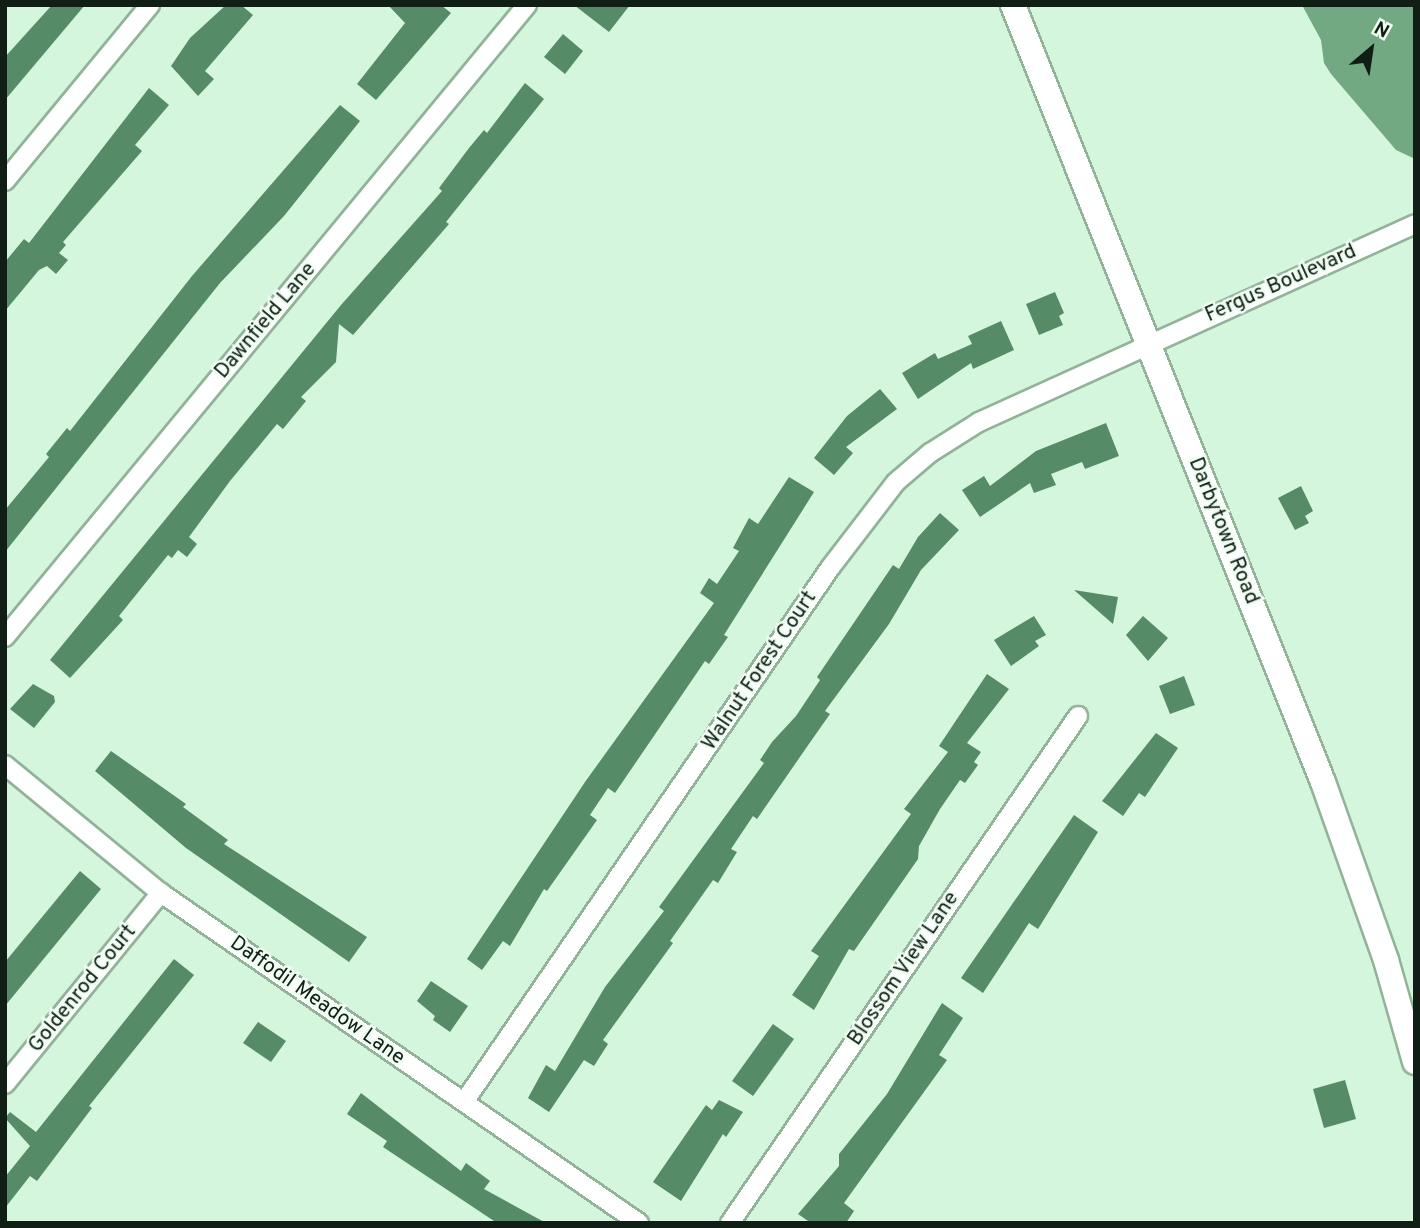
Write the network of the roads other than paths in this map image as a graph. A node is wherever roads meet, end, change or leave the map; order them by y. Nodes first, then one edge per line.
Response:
1 (150, 5) edge
2 (527, 5) edge
3 (1013, 5) edge
4 (5, 181) edge
5 (1415, 224) edge
6 (1148, 344) junction
7 (5, 637) edge
8 (1077, 716) dead end
9 (5, 765) edge
10 (161, 893) junction
11 (1415, 1062) edge
12 (5, 1084) edge
13 (464, 1102) junction
14 (639, 1223) edge
15 (730, 1223) edge

1 - 4 street
2 - 7 street, Dawnfield Lane
3 - 6 main road, Darbytown Road
5 - 6 street, Fergus Boulevard
6 - 11 main road, Darbytown Road
6 - 13 street, Walnut Forest Court
8 - 15 street, Blossom View Lane
9 - 10 street, Daffodil Meadow Lane
10 - 12 street, Goldenrod Court
10 - 13 street, Daffodil Meadow Lane
13 - 14 street, Daffodil Meadow Lane

